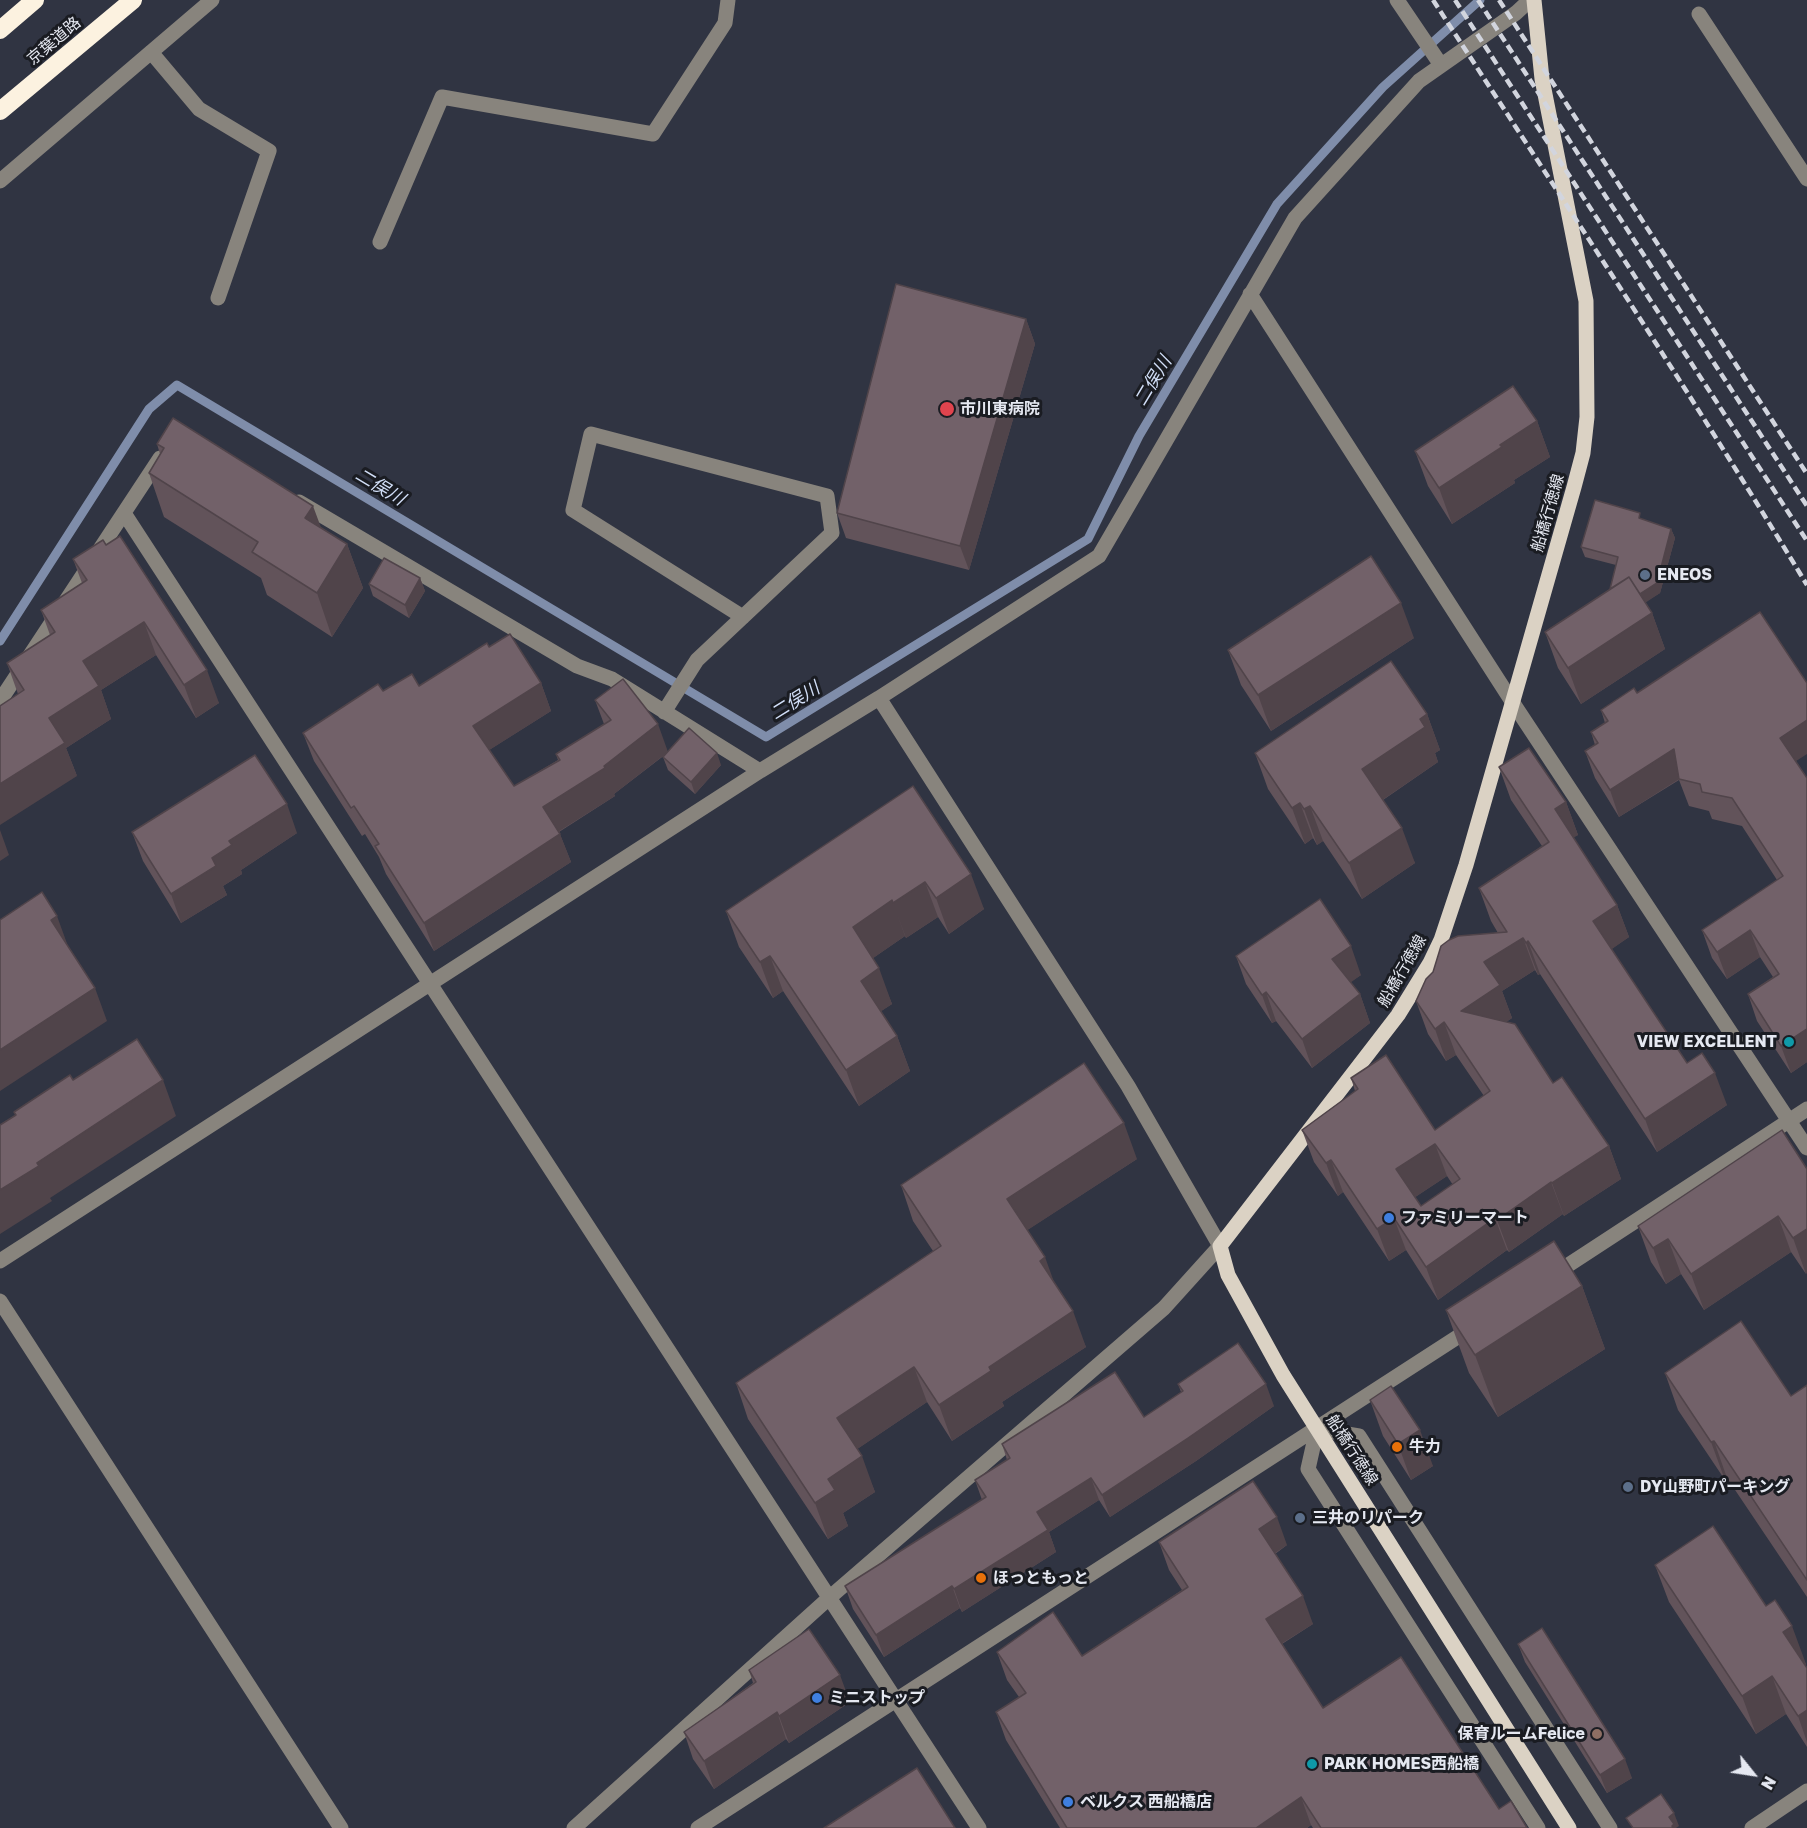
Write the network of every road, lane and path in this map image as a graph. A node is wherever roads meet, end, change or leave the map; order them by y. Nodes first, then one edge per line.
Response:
1 (35, 0) edge
2 (133, 0) edge
3 (212, 0) edge
4 (728, 0) edge
5 (1397, 0) edge
6 (1532, 0) edge
7 (1699, 14) dead end
8 (0, 30) edge
9 (151, 52) junction
10 (1441, 65) junction
11 (0, 111) edge
12 (1807, 179) edge
13 (0, 181) edge
14 (380, 242) dead end
15 (1250, 294) junction
16 (218, 298) dead end
17 (172, 441) edge
18 (288, 496) edge
19 (124, 513) junction
20 (743, 616) junction
21 (879, 698) junction
22 (0, 701) edge
23 (1513, 703) junction
24 (664, 712) junction
25 (760, 771) junction
26 (431, 985) junction
27 (1807, 1109) edge
28 (1790, 1121) junction
29 (1807, 1148) edge
30 (1220, 1246) junction
31 (0, 1261) edge
32 (1540, 1283) edge
33 (0, 1301) edge
34 (1481, 1322) edge
35 (1317, 1429) junction
36 (829, 1598) junction
37 (897, 1700) junction
38 (1807, 1791) edge
39 (341, 1828) edge
40 (574, 1828) edge
41 (698, 1828) edge
42 (979, 1828) edge
43 (1538, 1828) edge
44 (1569, 1828) edge
45 (1610, 1828) edge
46 (1752, 1828) edge

1 - 8 highway
2 - 11 highway, 京葉道路
3 - 9 street
4 - 14 street
5 - 10 street
6 - 10 street
6 - 23 main road, 船橋行徳線
7 - 12 street
9 - 13 street
9 - 16 street
10 - 15 street
15 - 21 street
15 - 23 street
17 - 19 street
18 - 24 street
19 - 22 street
19 - 26 street
20 - 20 street
20 - 24 street
21 - 25 street
21 - 30 street
23 - 28 street
23 - 30 main road, 船橋行徳線
24 - 25 street
25 - 26 street
26 - 31 street
26 - 36 street
27 - 28 street
28 - 29 street
28 - 32 street
30 - 35 main road, 船橋行徳線
30 - 36 street
33 - 39 street
34 - 35 street
35 - 37 street
35 - 43 street
35 - 44 main road, 船橋行徳線
35 - 45 street
36 - 37 street
36 - 40 street
37 - 41 street
37 - 42 street
38 - 46 street

